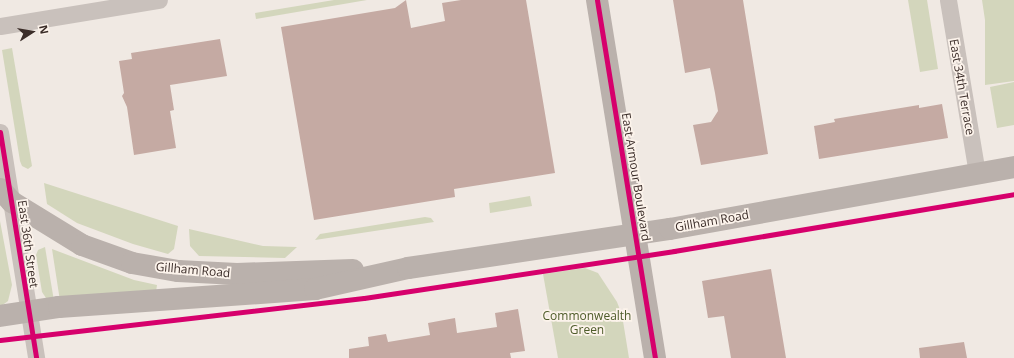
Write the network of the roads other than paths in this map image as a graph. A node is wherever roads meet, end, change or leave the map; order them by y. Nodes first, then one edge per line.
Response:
1 (159, 0) edge
2 (598, 0) edge
3 (948, 0) edge
4 (0, 26) edge
5 (0, 132) edge
6 (1014, 167) edge
7 (978, 173) junction
8 (6, 195) edge
9 (635, 234) junction
10 (408, 268) junction
11 (27, 310) junction
12 (0, 316) edge
13 (36, 358) edge
14 (655, 358) edge

1 - 4 street
2 - 9 main road, East Armour Boulevard
3 - 7 street, East 34th Terrace
5 - 8 street, East 36th Street
6 - 7 main road, Gillham Road
7 - 9 main road, Gillham Road
8 - 10 main road, Gillham Road
8 - 11 street, East 36th Street
9 - 10 main road, Gillham Road
9 - 14 main road, East Armour Boulevard
10 - 11 main road, Gillham Road
11 - 12 main road, Gillham Road
11 - 13 street, East 36th Street

